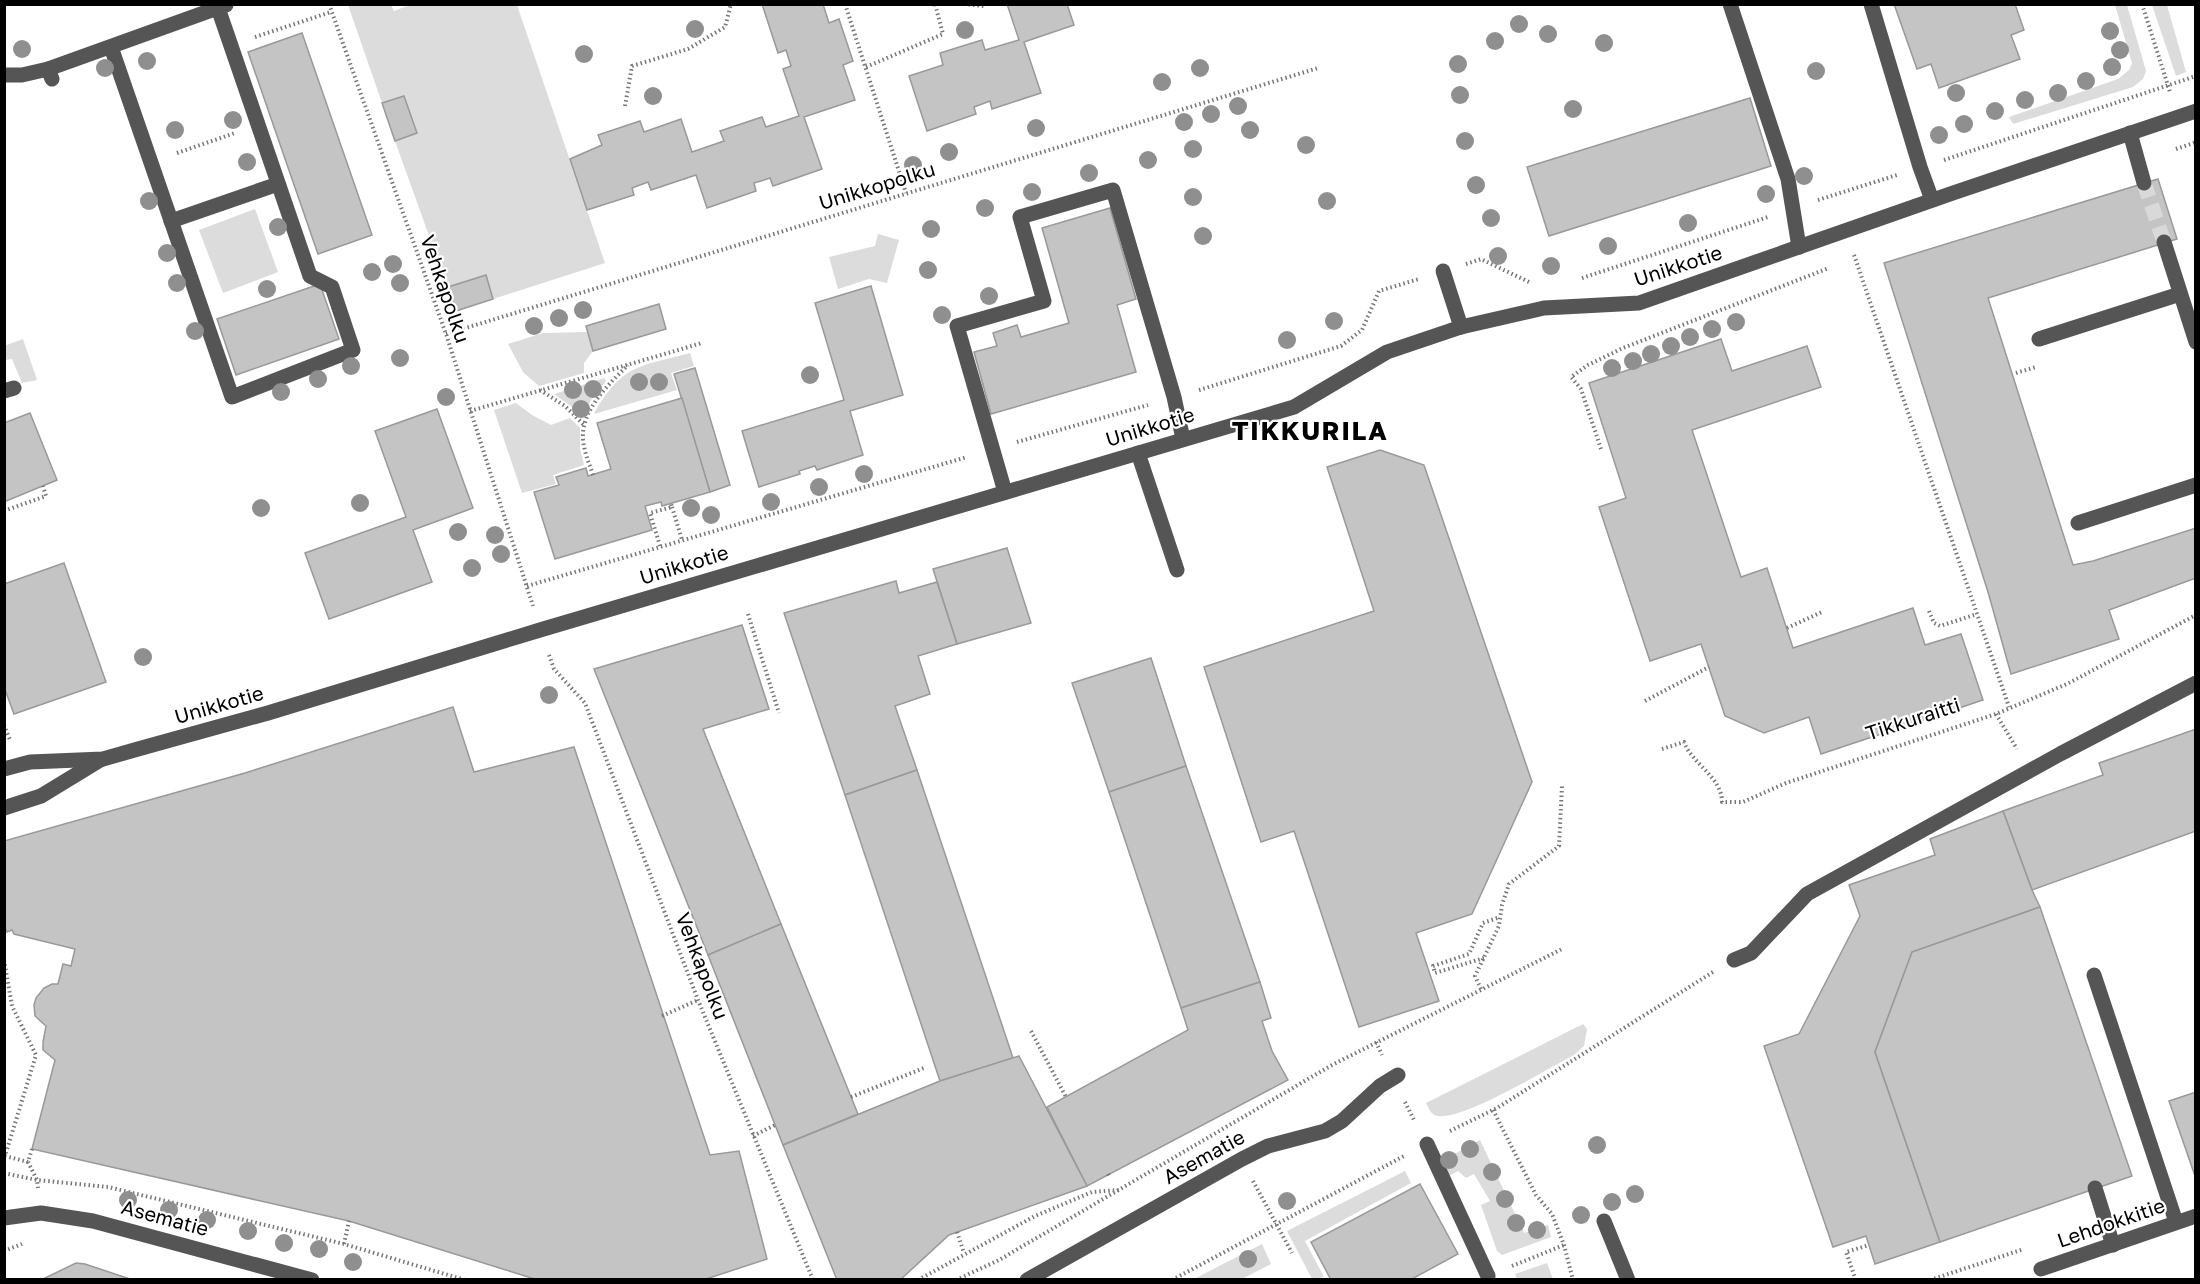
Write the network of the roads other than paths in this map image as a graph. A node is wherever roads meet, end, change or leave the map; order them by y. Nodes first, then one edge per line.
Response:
1 (1730, 4) edge
2 (1871, 4) edge
3 (222, 6) edge
4 (111, 47) junction
5 (4, 75) edge
6 (2196, 111) edge
7 (2130, 133) junction
8 (2144, 183) tunnel mouth
9 (278, 184) junction
10 (1932, 200) junction
11 (171, 221) junction
12 (2164, 242) tunnel mouth
13 (1799, 248) junction
14 (1443, 271) dead end
15 (2180, 294) junction
16 (1461, 327) junction
17 (2038, 339) dead end
18 (2196, 342) edge
19 (1184, 439) junction
20 (1138, 453) junction
21 (2196, 485) edge
22 (1005, 492) junction
23 (2078, 523) dead end
24 (1177, 570) dead end
25 (2196, 683) edge
26 (103, 759) junction
27 (4, 769) edge
28 (4, 808) edge
29 (1734, 960) road end
30 (2094, 975) dead end
31 (1395, 1076) road end
32 (1426, 1144) road end
33 (2095, 1188) dead end
34 (2196, 1216) edge
35 (4, 1218) edge
36 (1604, 1221) dead end
37 (2176, 1222) junction
38 (2113, 1245) junction
39 (2041, 1269) dead end
40 (1488, 1276) road end
41 (312, 1280) edge
42 (1027, 1280) edge
43 (1628, 1280) edge

1 - 13 street
2 - 10 street
3 - 4 street
3 - 9 street
4 - 5 street
4 - 11 street
6 - 7 street, Unikkotie
7 - 8 street
7 - 10 street, Unikkotie
9 - 11 street
9 - 11 street
10 - 13 street, Unikkotie
12 - 15 street
13 - 16 street, Unikkotie
14 - 16 street
15 - 17 street
15 - 18 street
16 - 19 street, Unikkotie
19 - 20 street, Unikkotie
19 - 22 street
20 - 22 street, Unikkotie
20 - 24 street
21 - 23 street
22 - 26 street, Unikkotie
25 - 29 street
26 - 27 street, Unikkotie
26 - 28 street, Unikkotie
30 - 37 street
31 - 42 street, Asematie
32 - 40 street
33 - 38 street
34 - 37 street, Lehdokkitie
35 - 41 street, Asematie
36 - 43 street
37 - 38 street, Lehdokkitie
38 - 39 street, Lehdokkitie

